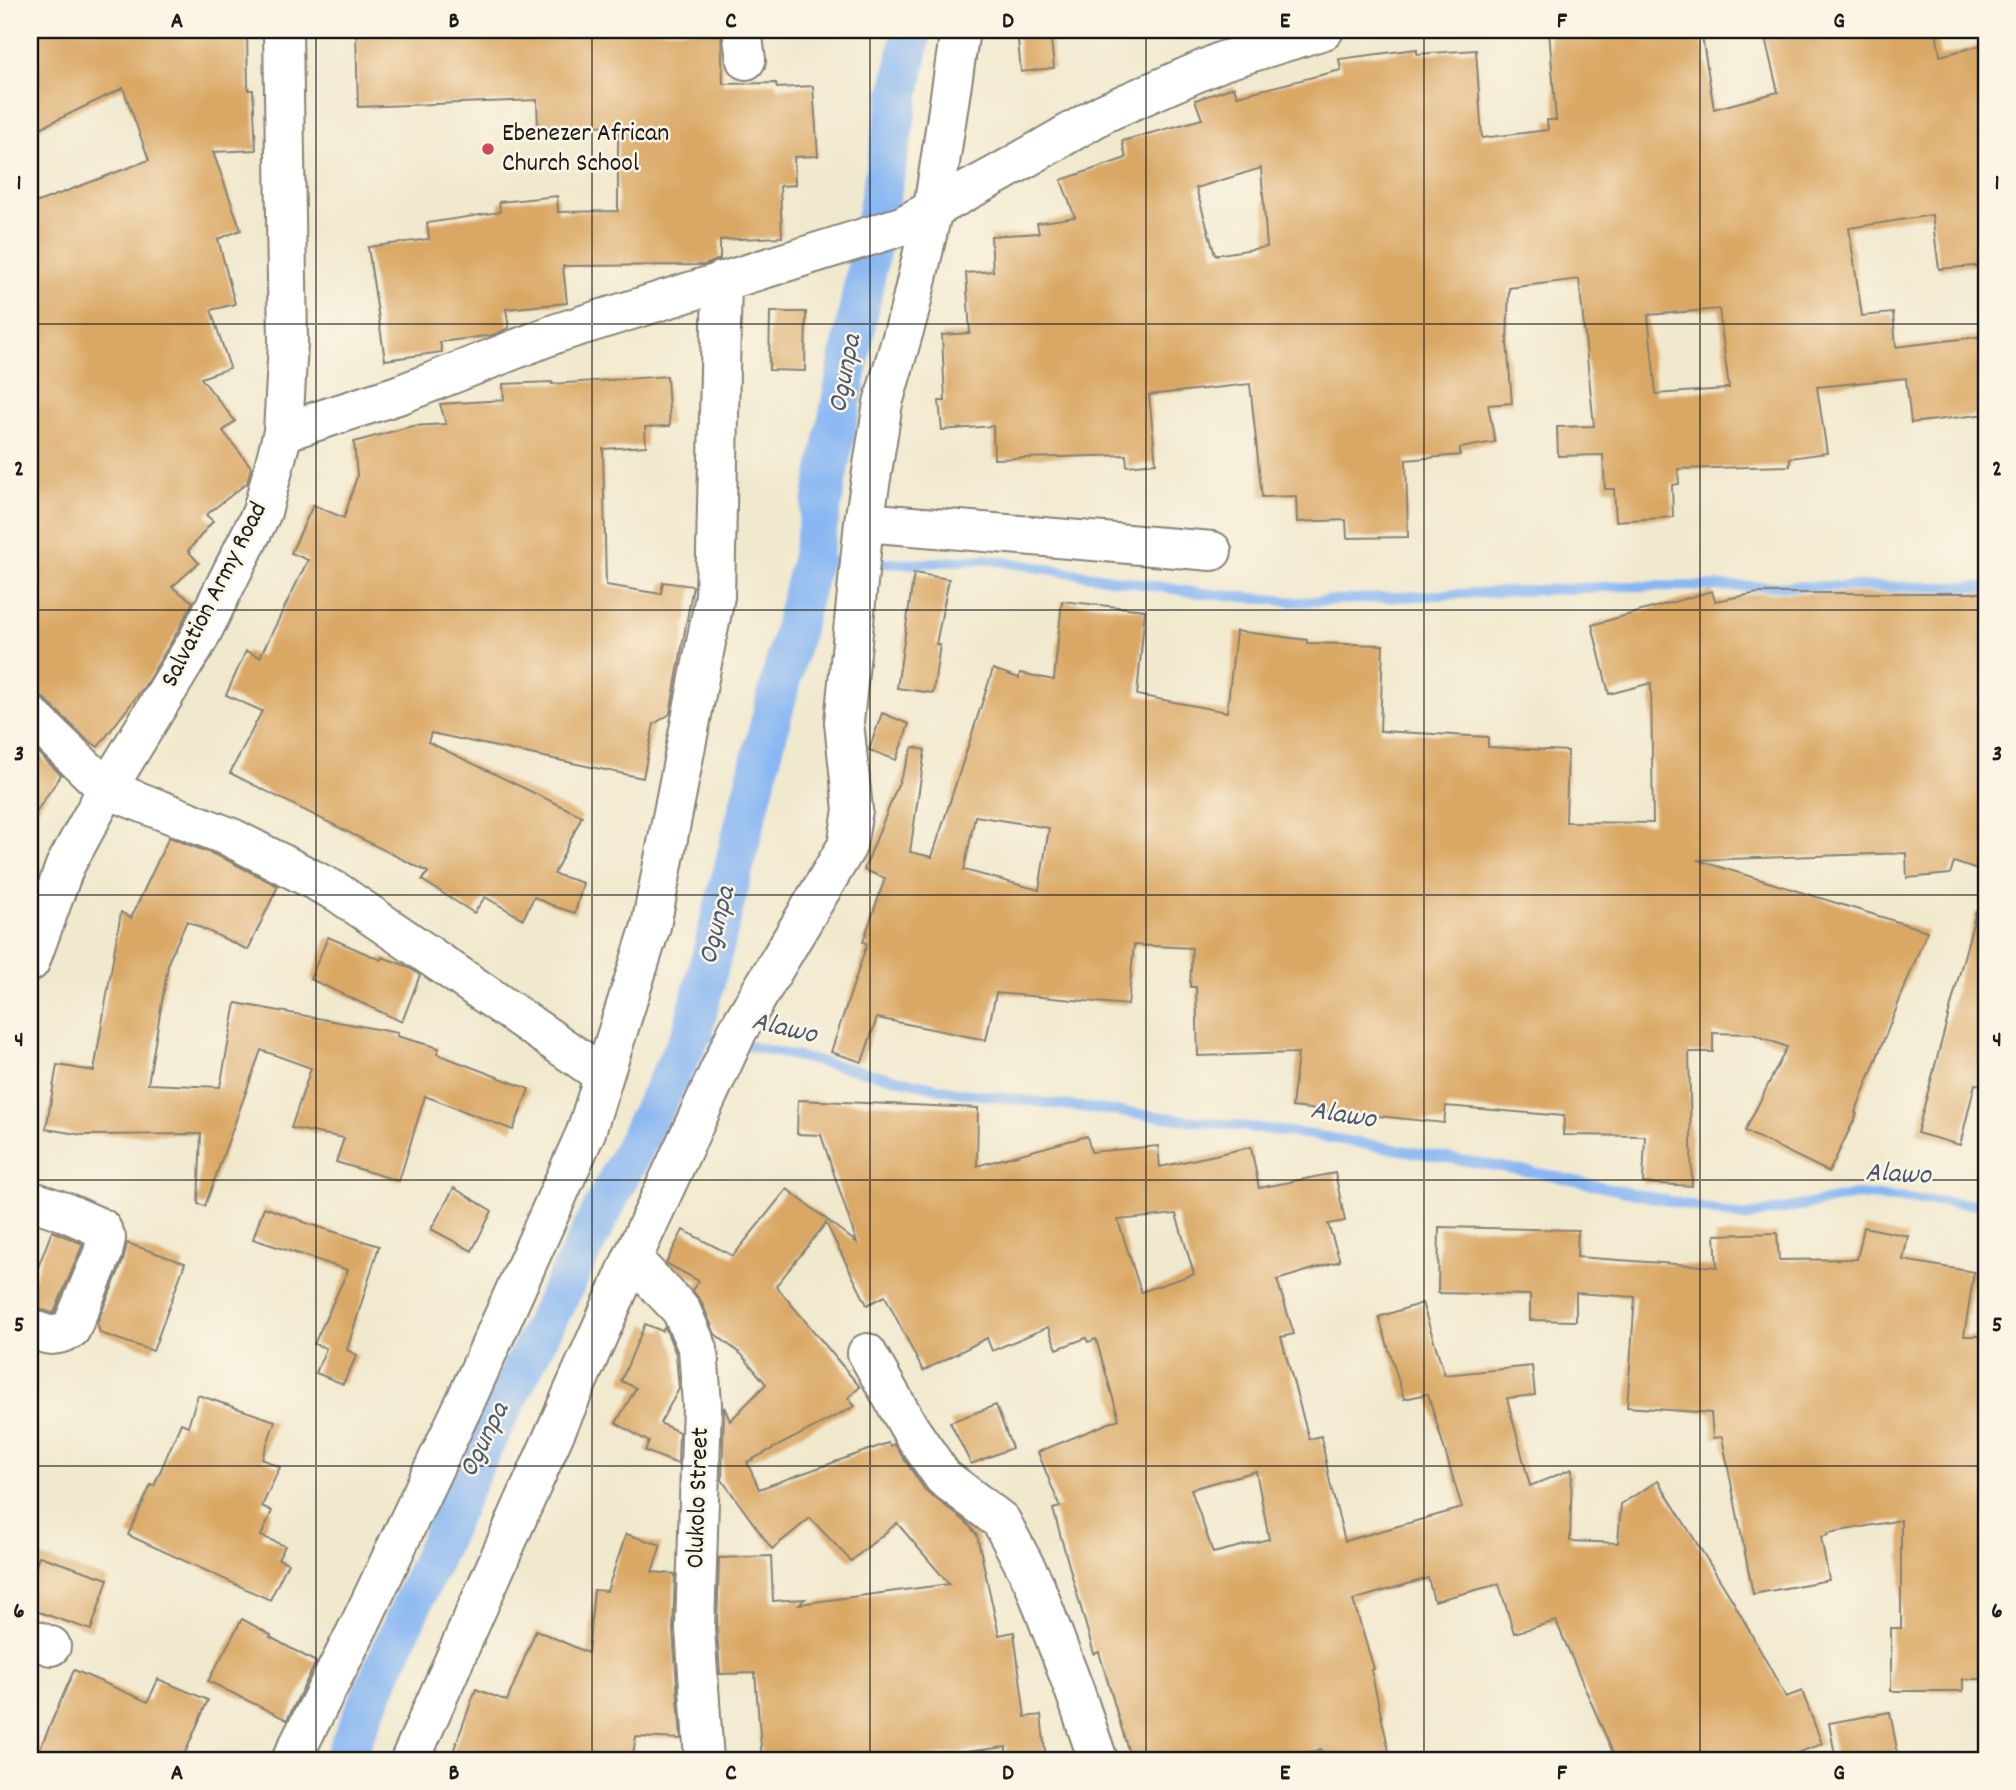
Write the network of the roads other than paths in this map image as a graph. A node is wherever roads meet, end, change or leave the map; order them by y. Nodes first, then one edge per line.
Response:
1 (284, 30) edge
2 (960, 30) edge
3 (1324, 30) edge
4 (917, 218) junction
5 (722, 281) junction
6 (283, 432) junction
7 (861, 549) junction
8 (1212, 551) dead end
9 (30, 715) edge
10 (107, 789) junction
11 (30, 962) edge
12 (603, 1074) junction
13 (30, 1200) edge
14 (632, 1259) junction
15 (30, 1328) edge
16 (867, 1353) dead end
17 (291, 1760) edge
18 (410, 1760) edge
19 (704, 1760) edge
20 (1098, 1760) edge

1 - 6 street, Salvation Army Road
2 - 4 street
3 - 4 street
4 - 5 street
4 - 7 street
5 - 6 street
5 - 12 street
6 - 10 street, Salvation Army Road
7 - 8 street
7 - 14 street
9 - 10 street
10 - 11 street, Salvation Army Road
10 - 12 street
12 - 17 street
13 - 15 street
14 - 18 street
14 - 19 street, Olukolo Street
16 - 20 street

